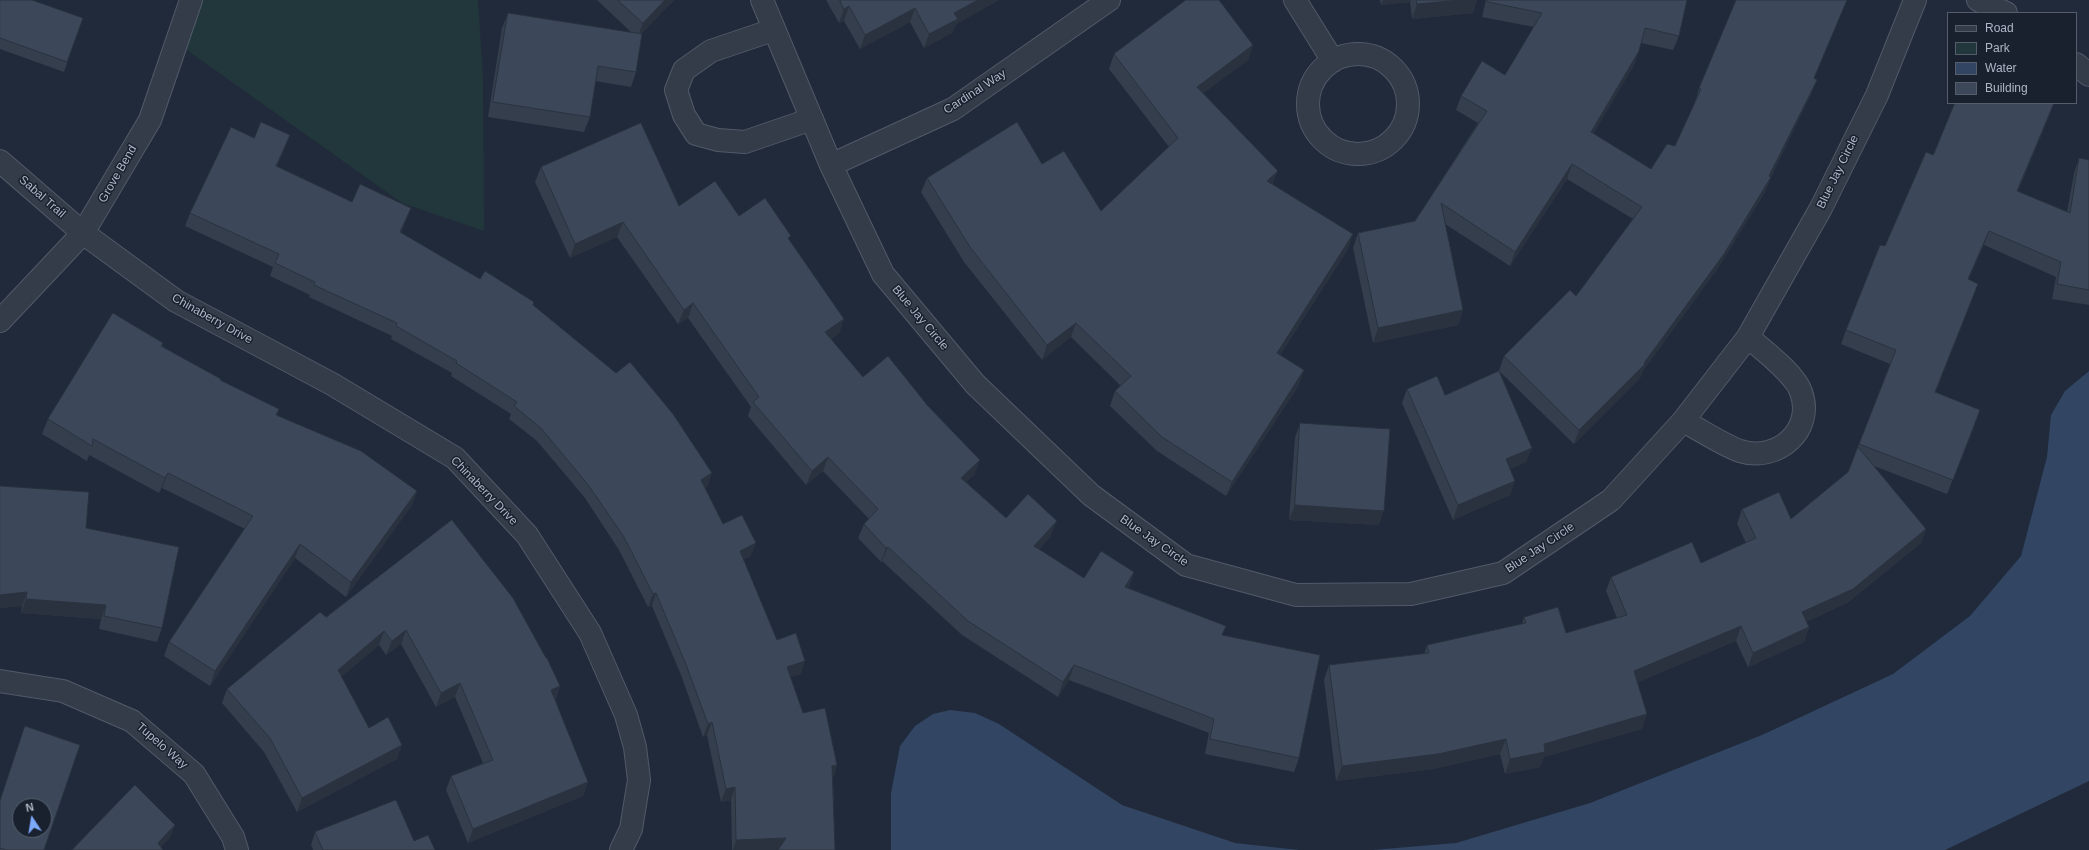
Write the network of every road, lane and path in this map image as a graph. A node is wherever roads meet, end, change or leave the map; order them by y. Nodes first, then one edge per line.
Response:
1 (191, 0) edge
2 (762, 0) edge
3 (1109, 0) edge
4 (1295, 0) edge
5 (1916, 0) edge
6 (1978, 0) edge
7 (2004, 12) edge
8 (773, 30) junction
9 (1333, 61) junction
10 (2077, 65) edge
11 (2089, 75) edge
12 (812, 119) junction
13 (0, 161) edge
14 (831, 165) junction
15 (83, 233) junction
16 (0, 321) edge
17 (1748, 338) junction
18 (1683, 421) junction
19 (0, 680) edge
20 (237, 850) edge
21 (621, 850) edge

1 - 15 street, Grove Bend
2 - 8 street, Blue Jay Circle
3 - 14 street, Cardinal Way
4 - 9 street
5 - 17 street, Blue Jay Circle
6 - 7 street
8 - 12 street, Blue Jay Circle
8 - 12 street
9 - 9 street
10 - 11 street
12 - 14 street, Blue Jay Circle
13 - 15 street, Sabal Trail
14 - 18 street, Blue Jay Circle
15 - 16 street, Grove Bend
15 - 21 street, Chinaberry Drive
17 - 18 street, Blue Jay Circle
17 - 18 street
19 - 20 street, Tupelo Way

